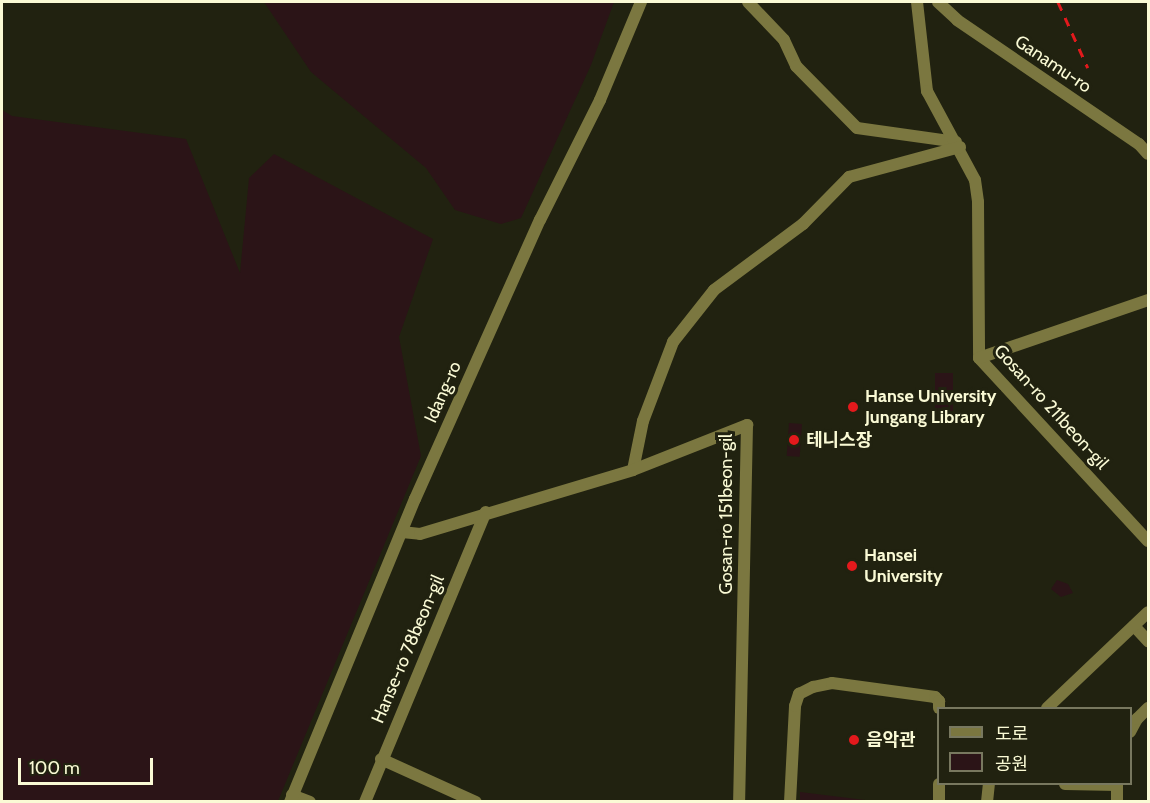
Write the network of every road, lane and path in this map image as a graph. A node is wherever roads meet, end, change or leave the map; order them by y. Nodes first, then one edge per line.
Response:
1 (641, 2) edge
2 (748, 2) edge
3 (917, 2) edge
4 (938, 2) edge
5 (958, 145) junction
6 (1149, 154) edge
7 (1149, 300) edge
8 (979, 357) junction
9 (633, 470) junction
10 (486, 512) junction
11 (402, 532) junction
12 (1149, 541) edge
13 (1149, 612) edge
14 (1134, 626) junction
15 (1149, 641) edge
16 (939, 707) edge
17 (1048, 707) edge
18 (1149, 708) edge
19 (1132, 730) edge
20 (381, 759) junction
21 (939, 785) edge
22 (989, 785) edge
23 (1117, 785) edge
24 (291, 798) edge
25 (310, 801) edge
26 (365, 801) edge
27 (476, 801) edge
28 (739, 801) edge
29 (790, 801) edge
30 (939, 801) edge
31 (987, 801) edge
32 (1117, 801) edge

1 - 11 street, Idang-ro
2 - 5 street
3 - 5 street, Gosan-ro 211beon-gil
4 - 6 street, Ganamu-ro
5 - 8 street, Gosan-ro 211beon-gil
5 - 9 street
7 - 8 street
8 - 12 street, Gosan-ro 211beon-gil
9 - 10 street, Gosan-ro 151beon-gil
9 - 28 street, Gosan-ro 151beon-gil
10 - 11 street, Gosan-ro 151beon-gil
10 - 20 street, Hanse-ro 78beon-gil
11 - 24 street, Idang-ro
13 - 14 street
14 - 15 street
14 - 17 street
16 - 29 street
18 - 19 street
20 - 26 street, Hanse-ro 78beon-gil
20 - 27 street
21 - 30 street
22 - 31 street
23 - 32 street
24 - 25 street

